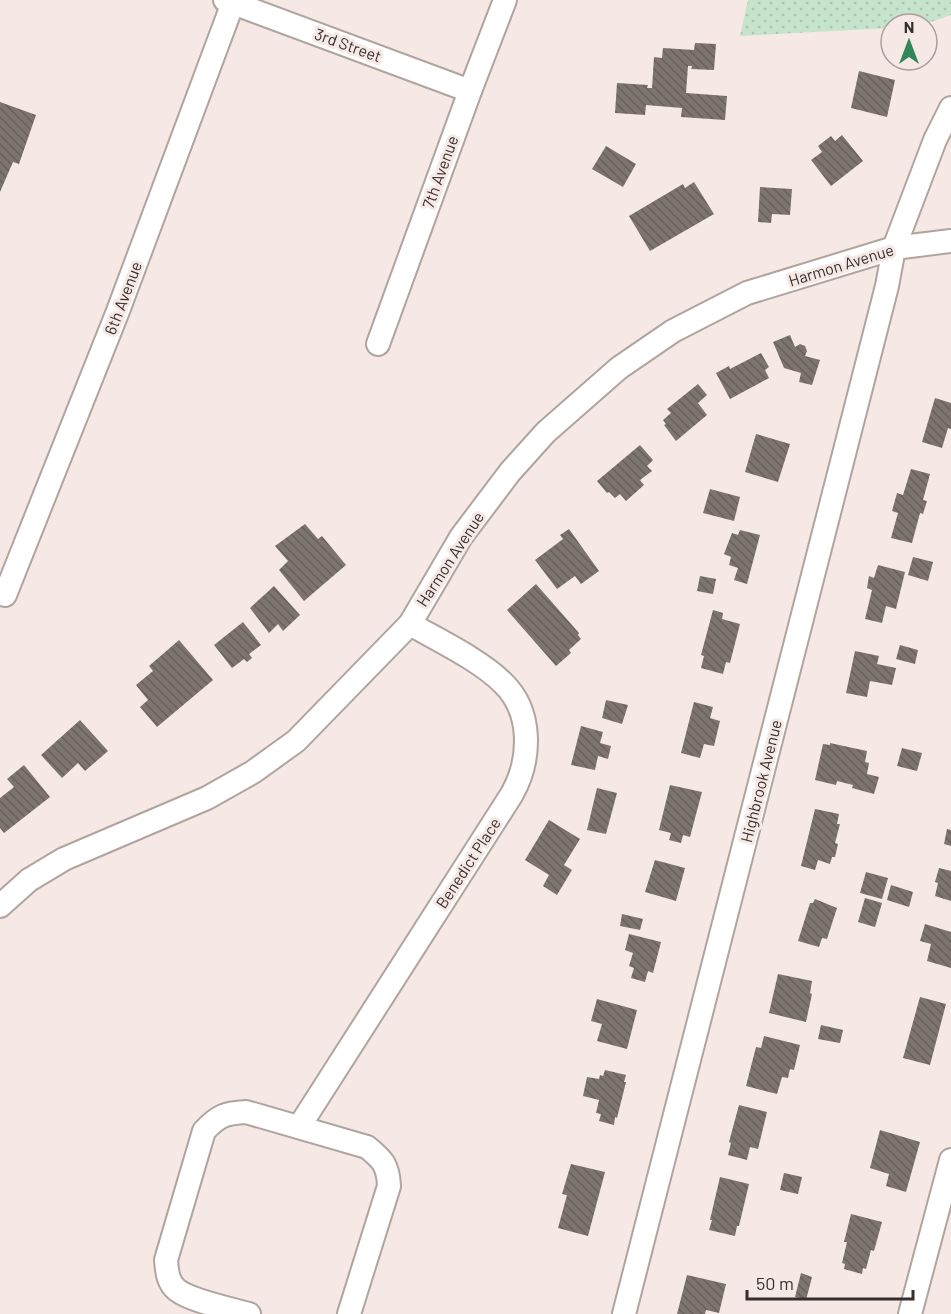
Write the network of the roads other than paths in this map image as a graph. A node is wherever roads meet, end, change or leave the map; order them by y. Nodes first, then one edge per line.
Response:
1 (505, 0) edge
2 (231, 1) edge
3 (470, 91) junction
4 (951, 108) edge
5 (951, 241) edge
6 (894, 248) junction
7 (378, 345) dead end
8 (5, 595) dead end
9 (410, 624) junction
10 (0, 906) edge
11 (299, 1127) junction
12 (951, 1160) edge
13 (249, 1314) edge
14 (349, 1314) edge
15 (624, 1314) edge
16 (910, 1314) edge

1 - 3 street, 7th Avenue
2 - 3 street, 3rd Street
2 - 8 street, 6th Avenue
3 - 7 street, 7th Avenue
4 - 6 street, Highbrook Avenue
5 - 6 street, Harmon Avenue
6 - 9 street, Harmon Avenue
6 - 15 street, Highbrook Avenue
9 - 10 street, Harmon Avenue
9 - 11 street, Benedict Place
11 - 13 street
11 - 14 street
12 - 16 street

